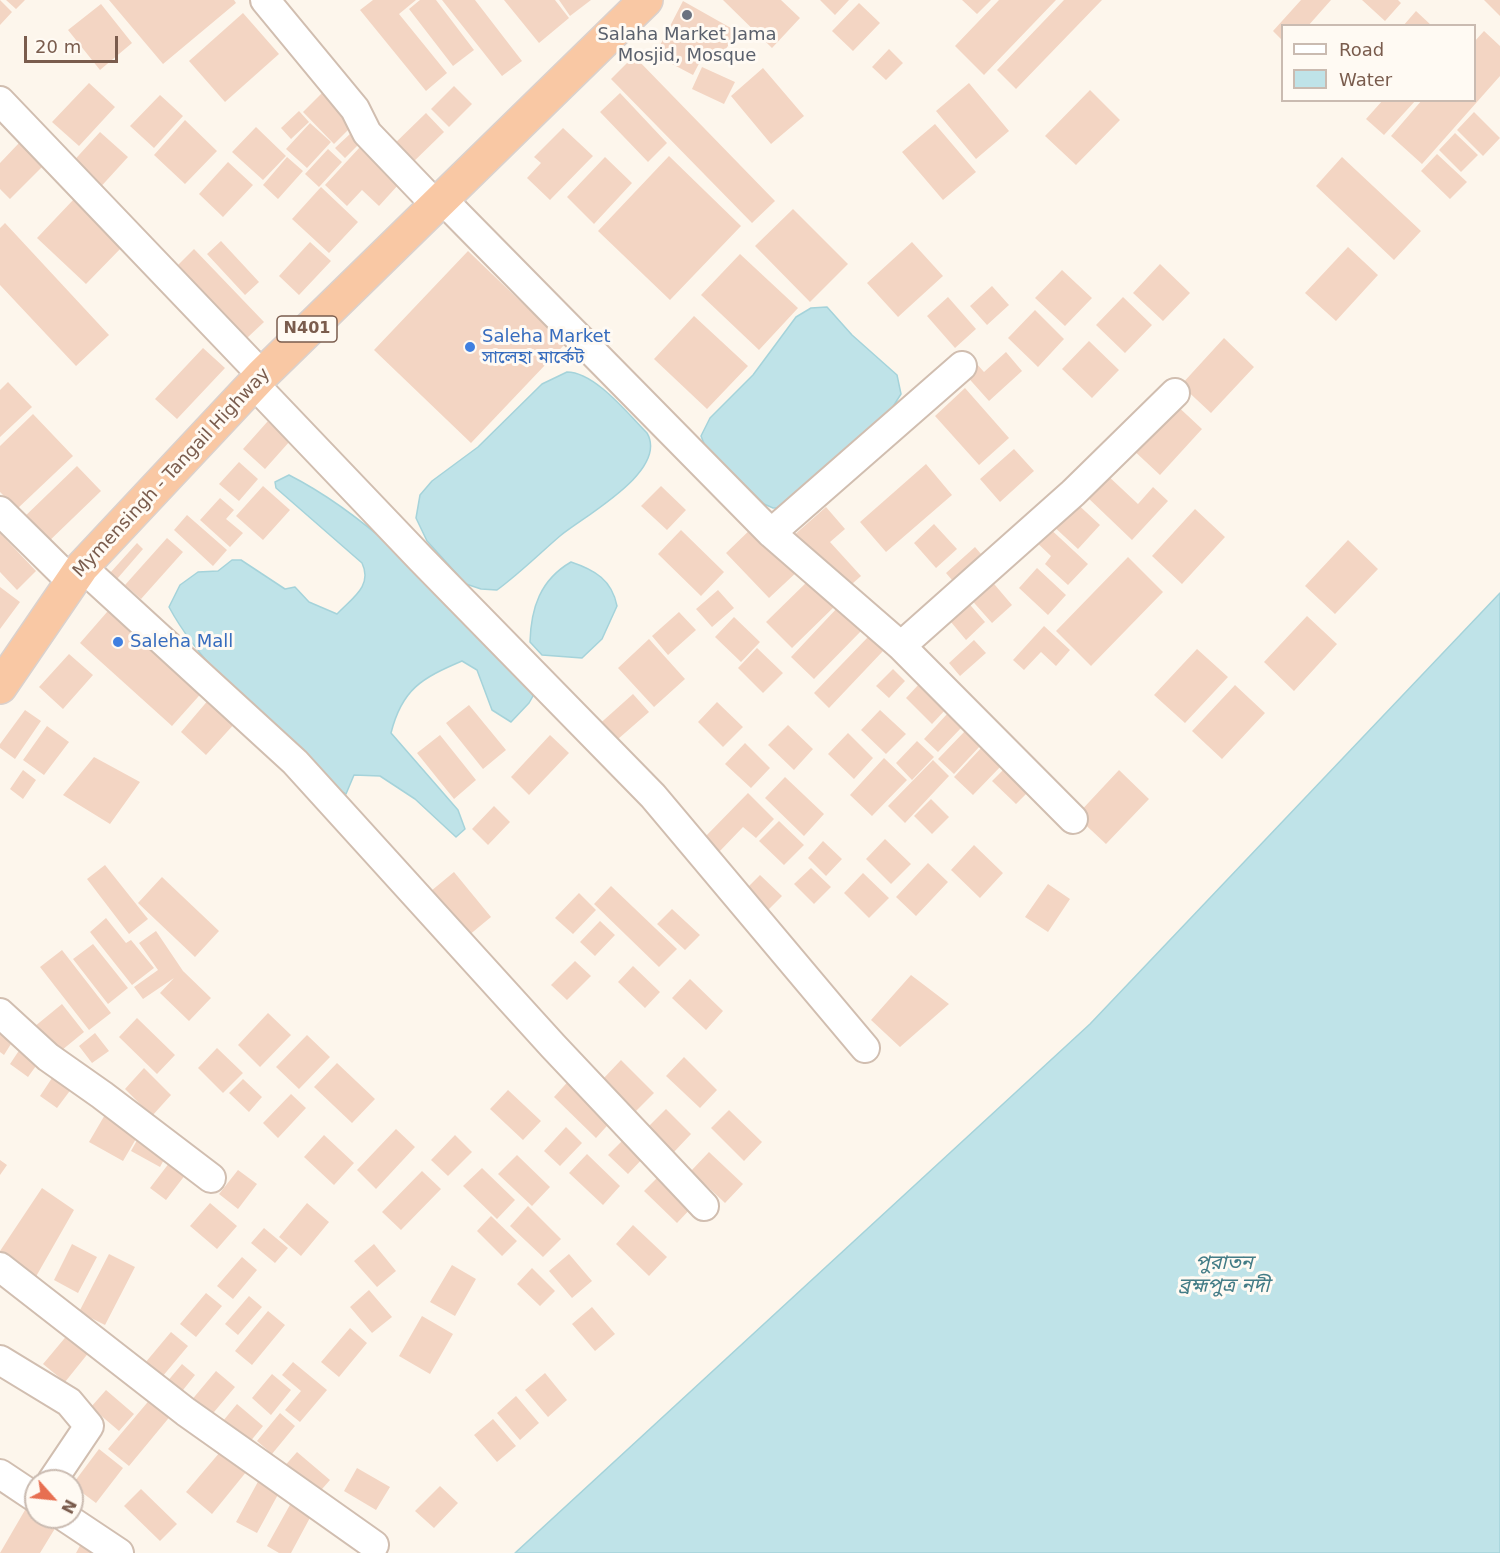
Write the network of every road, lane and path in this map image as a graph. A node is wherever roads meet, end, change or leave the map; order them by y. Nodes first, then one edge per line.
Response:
1 (265, 0) edge
2 (646, 0) edge
3 (0, 101) edge
4 (439, 202) junction
5 (962, 366) dead end
6 (258, 379) junction
7 (1175, 393) dead end
8 (0, 511) edge
9 (771, 533) junction
10 (77, 574) junction
11 (900, 646) junction
12 (0, 687) edge
13 (1073, 819) dead end
14 (0, 1013) edge
15 (865, 1048) dead end
16 (211, 1178) dead end
17 (704, 1206) dead end
18 (0, 1267) edge
19 (0, 1360) edge
20 (60, 1469) edge
21 (0, 1474) edge
22 (24, 1490) edge
23 (83, 1529) edge
24 (374, 1545) dead end
25 (119, 1553) edge

1 - 4 street
2 - 4 highway, Mymensingh - Tangail Highway / N401
3 - 6 street
4 - 6 highway, Mymensingh - Tangail Highway / N401
4 - 9 street
5 - 9 street
6 - 10 highway, Mymensingh - Tangail Highway / N401
6 - 15 street
7 - 11 street
8 - 10 street
9 - 11 street
10 - 12 highway, Mymensingh - Tangail Highway / N401
10 - 17 street
11 - 13 street
14 - 16 street
18 - 24 street
19 - 20 street
21 - 22 street
23 - 25 street

